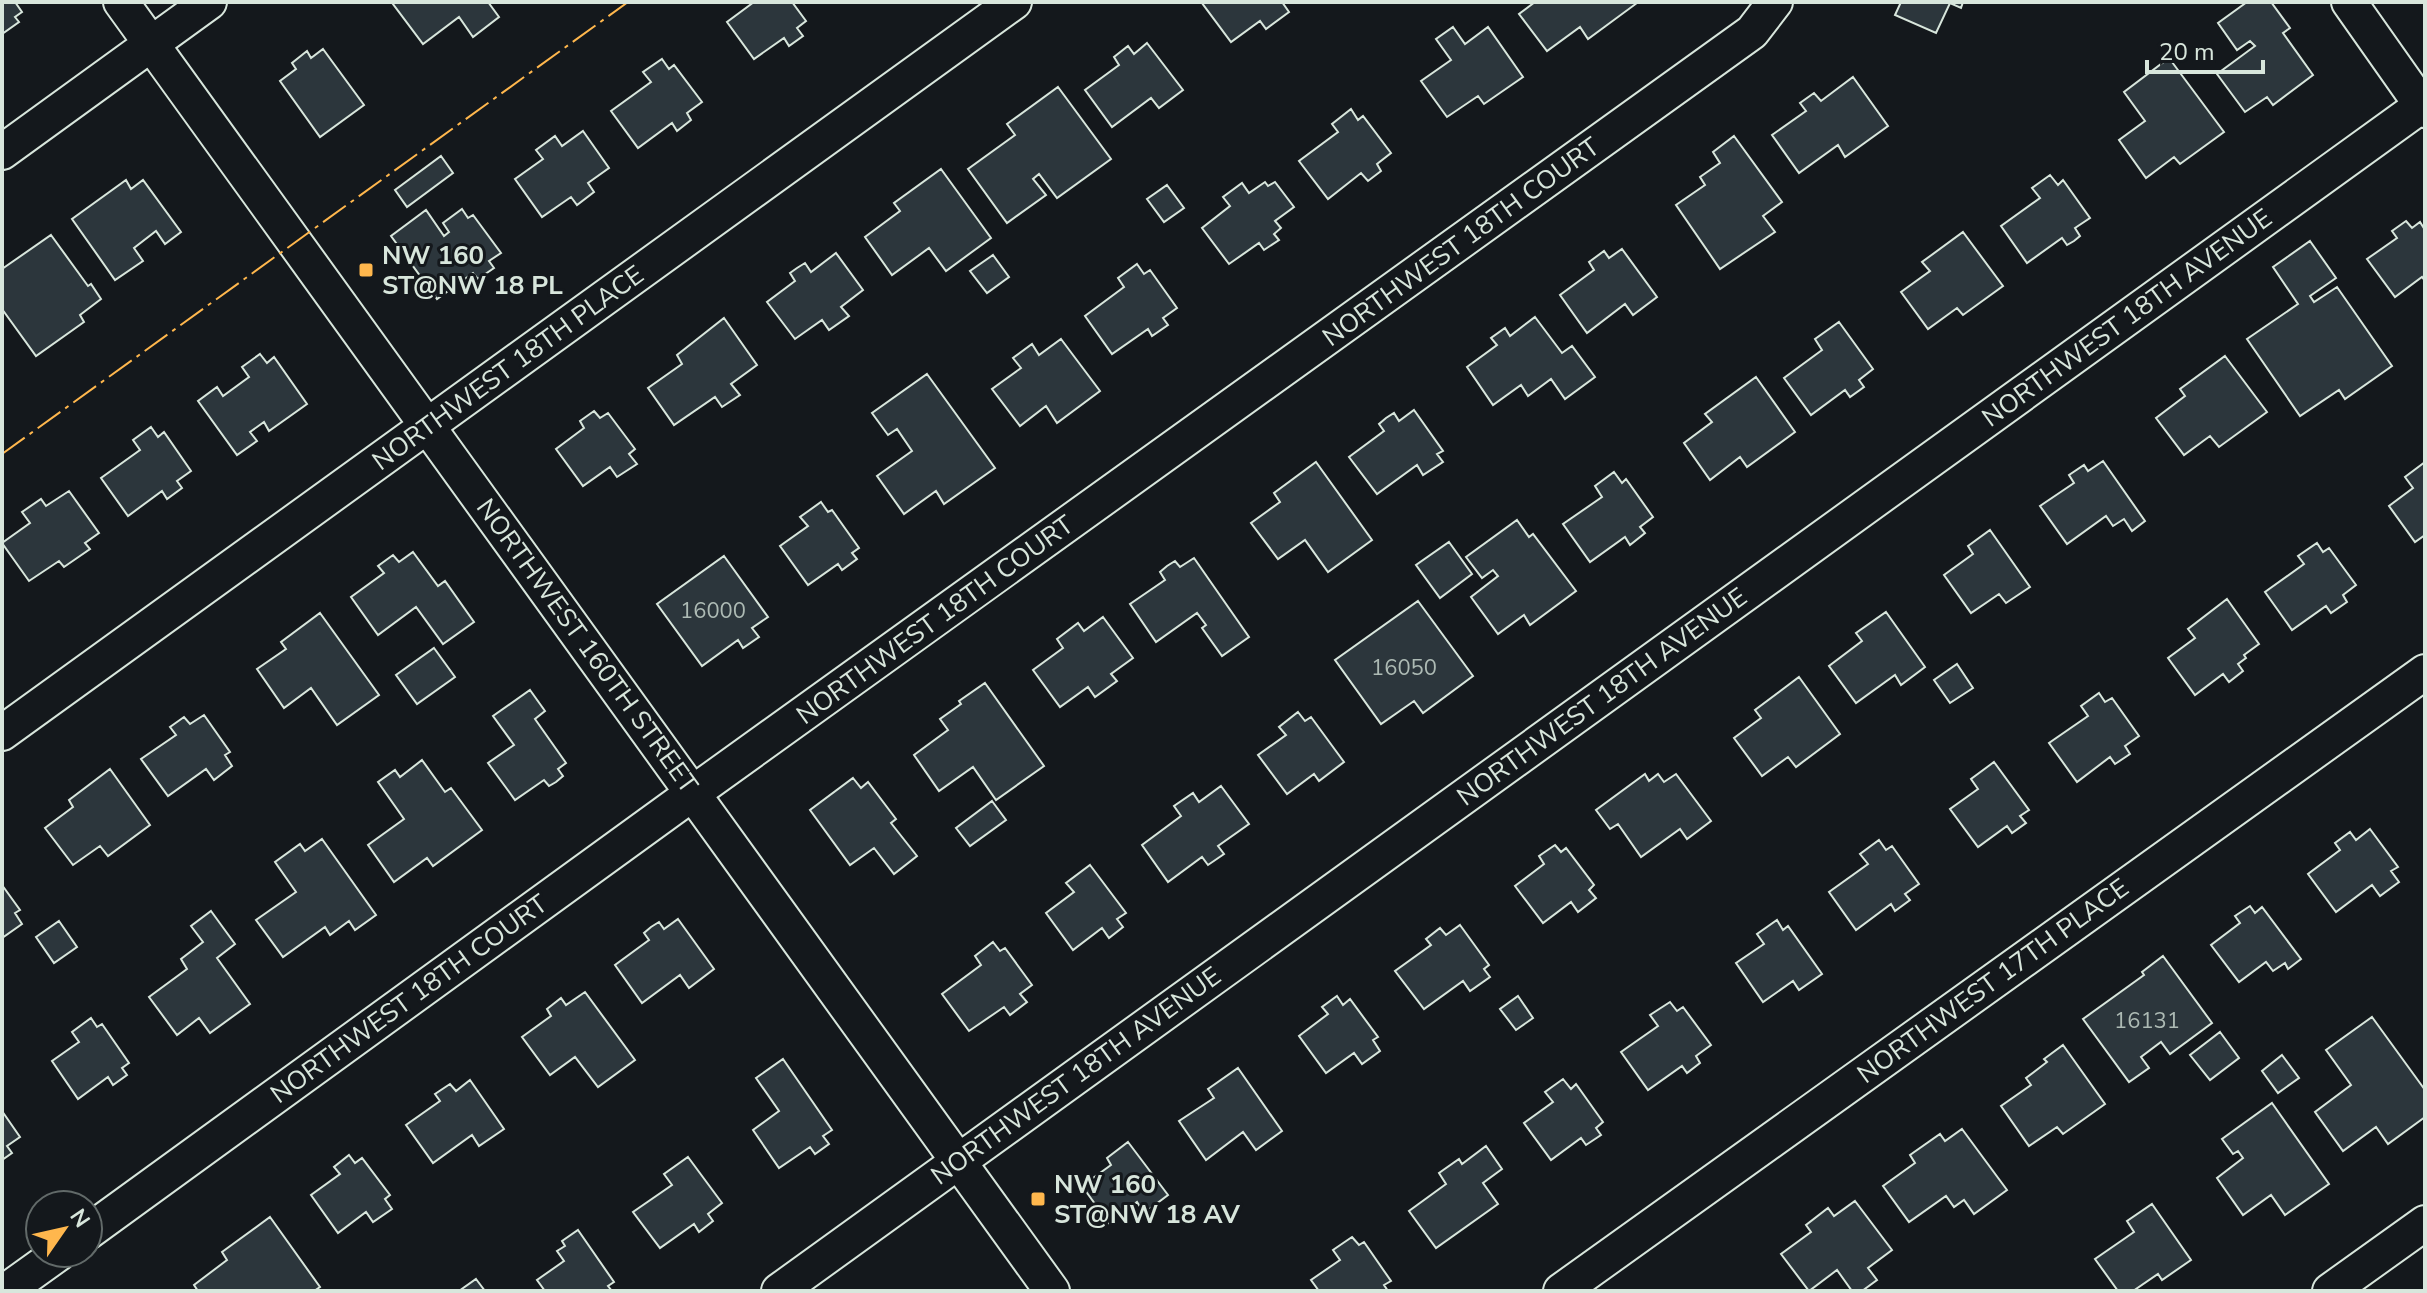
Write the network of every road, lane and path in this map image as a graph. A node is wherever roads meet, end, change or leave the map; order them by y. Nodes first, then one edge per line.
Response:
1 (121, 2) edge
2 (209, 2) edge
3 (1014, 2) edge
4 (1775, 2) edge
5 (2349, 2) edge
6 (151, 44) junction
7 (2424, 106) edge
8 (2, 152) edge
9 (427, 426) junction
10 (2425, 672) edge
11 (2, 733) edge
12 (693, 793) junction
13 (958, 1161) junction
14 (104, 1220) edge
15 (2425, 1223) edge
16 (37, 1269) edge
17 (6, 1291) edge
18 (779, 1291) edge
19 (1052, 1291) edge
20 (1561, 1291) edge
21 (2330, 1291) edge

1 - 6 street, NORTHWEST 160TH STREET
2 - 6 street
3 - 9 street, NORTHWEST 18TH PLACE
4 - 12 street, NORTHWEST 18TH COURT
5 - 7 street
6 - 8 street
6 - 9 street, NORTHWEST 160TH STREET
7 - 13 street, NORTHWEST 18TH AVENUE
9 - 11 street, NORTHWEST 18TH PLACE
9 - 12 street, NORTHWEST 160TH STREET
10 - 20 street, NORTHWEST 17TH PLACE
12 - 13 street, NORTHWEST 160TH STREET
12 - 14 street, NORTHWEST 18TH COURT
13 - 18 street, NORTHWEST 18TH AVENUE
13 - 19 street, NORTHWEST 160TH STREET
15 - 21 street
16 - 17 street

